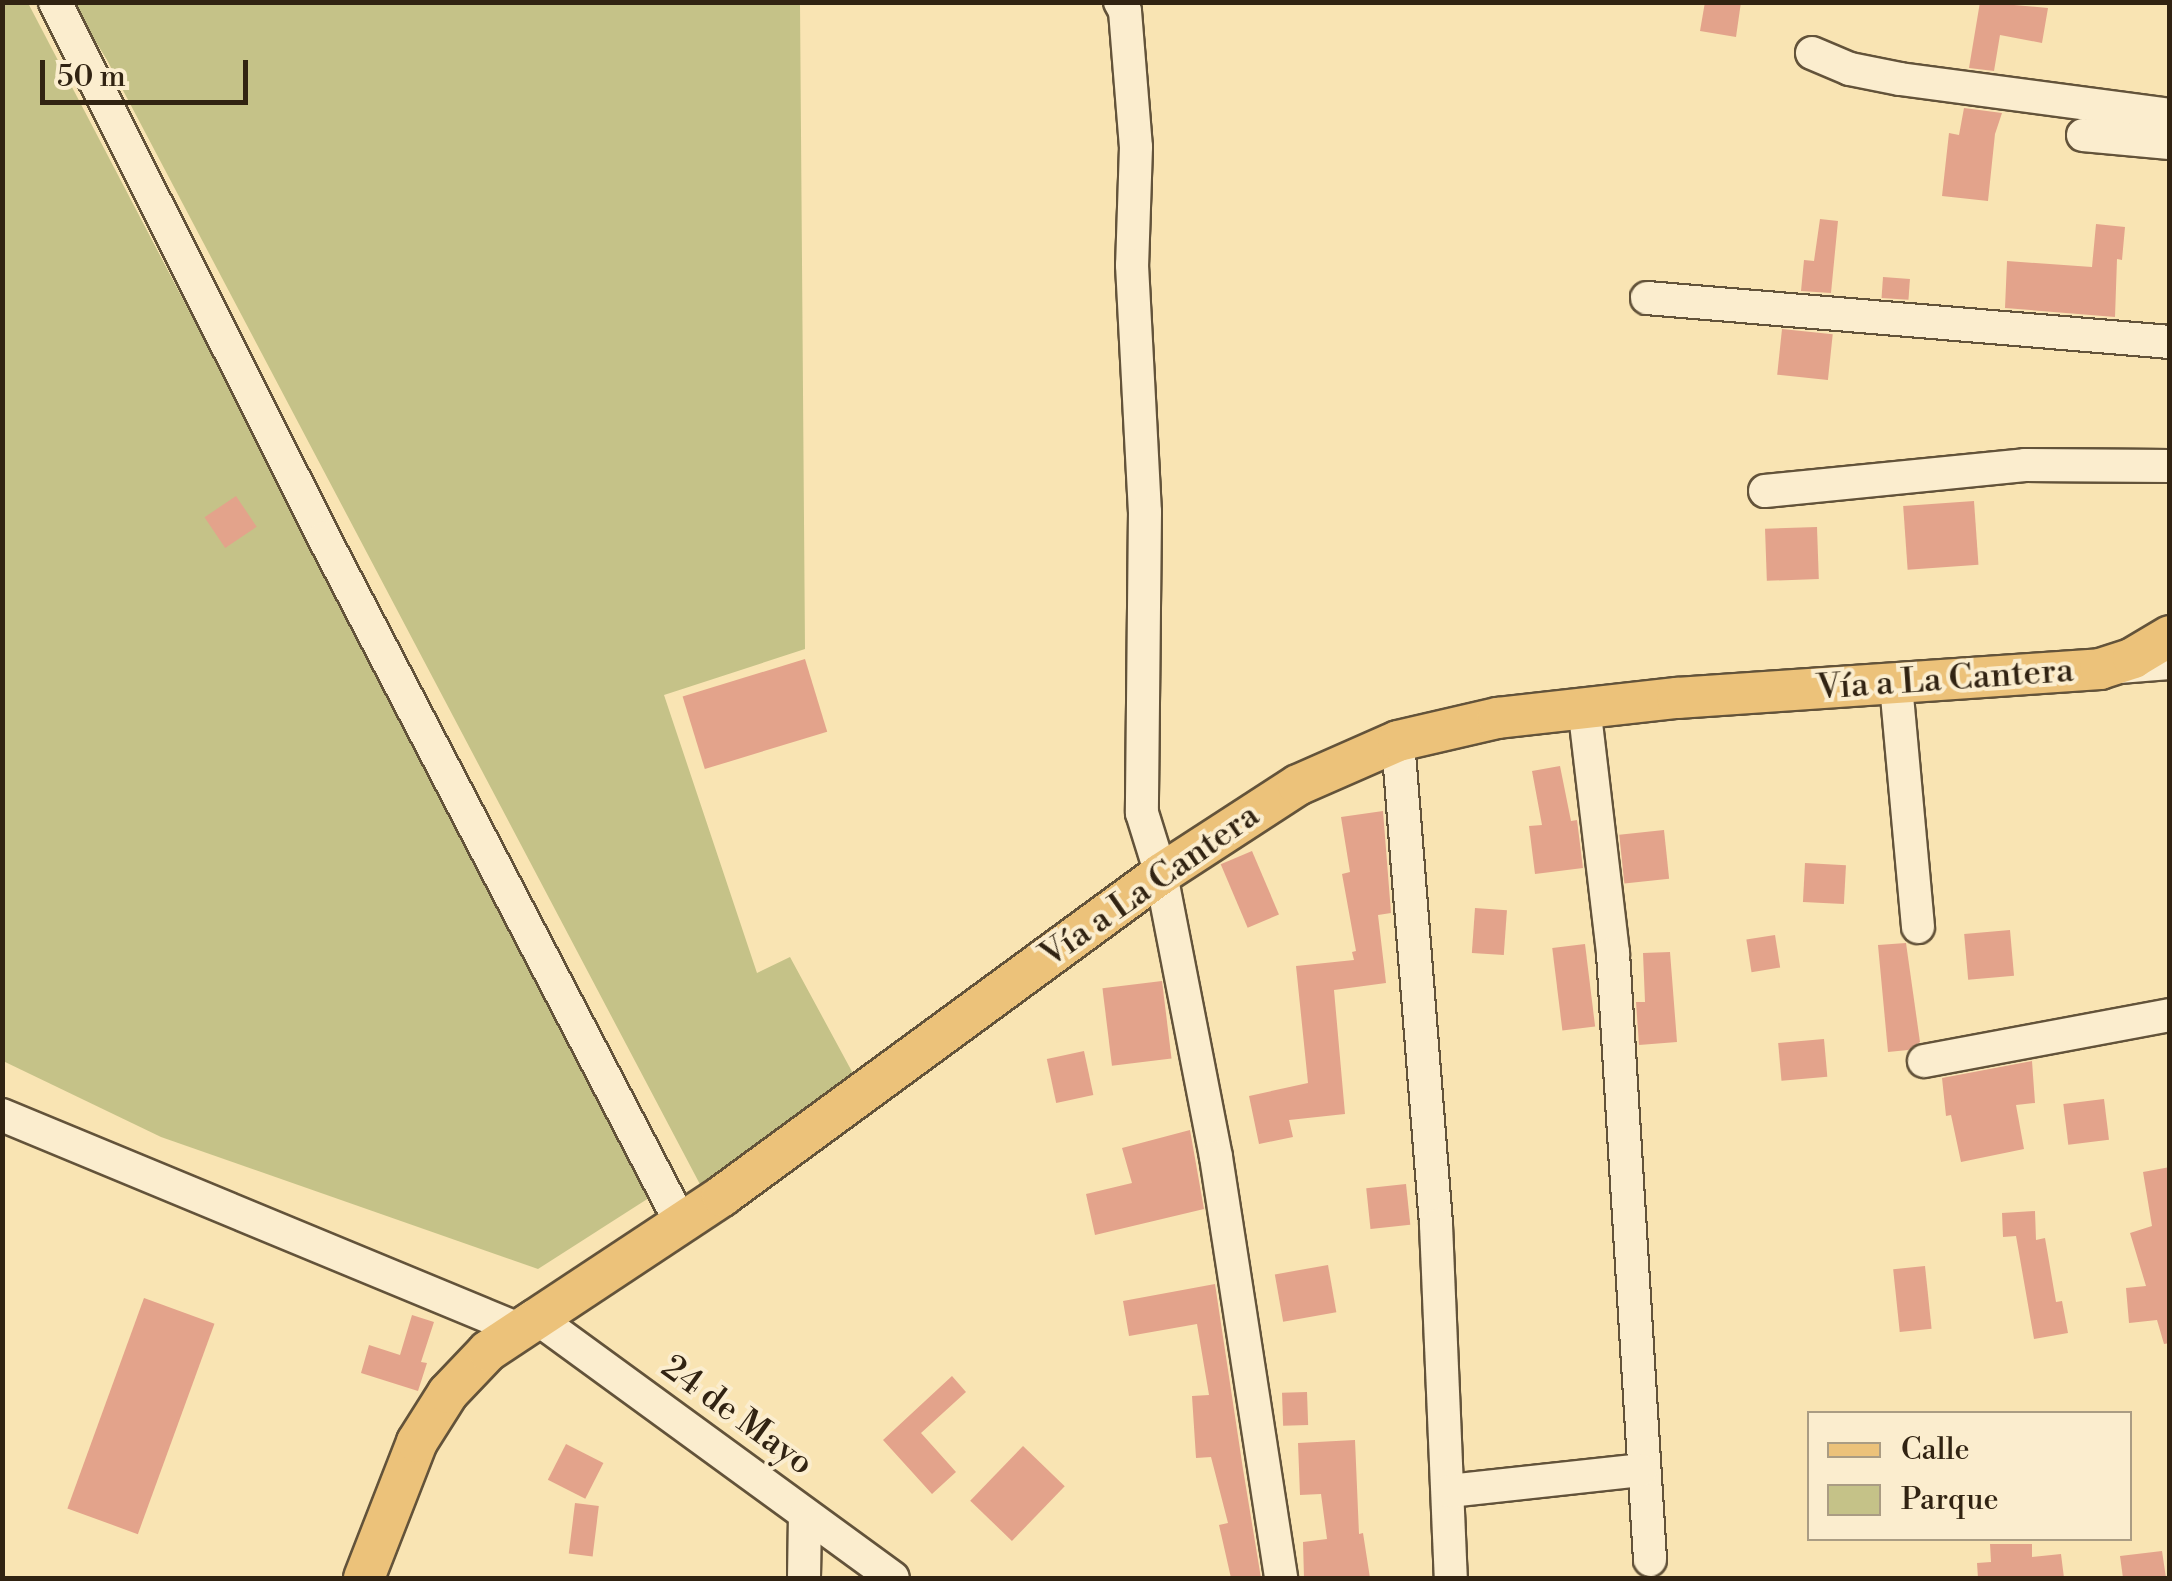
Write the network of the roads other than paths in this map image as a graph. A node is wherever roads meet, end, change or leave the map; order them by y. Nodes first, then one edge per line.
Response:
1 (54, 2) edge
2 (1120, 2) edge
3 (1812, 54) dead end
4 (2170, 115) edge
5 (2083, 135) dead end
6 (2170, 143) edge
7 (1648, 298) dead end
8 (2170, 342) edge
9 (2170, 466) edge
10 (1765, 490) dead end
11 (2170, 636) edge
12 (2170, 663) edge
13 (2100, 669) junction
14 (1896, 685) junction
15 (1584, 706) junction
16 (1398, 741) junction
17 (1161, 874) junction
18 (1918, 928) dead end
19 (2170, 1015) edge
20 (1924, 1061) dead end
21 (2, 1115) edge
22 (681, 1223) junction
23 (525, 1322) junction
24 (1642, 1470) junction
25 (1449, 1491) junction
26 (805, 1516) junction
27 (1650, 1560) dead end
28 (364, 1578) edge
29 (804, 1578) edge
30 (894, 1578) edge
31 (1281, 1578) edge
32 (1452, 1578) edge

1 - 22 street
2 - 17 street
3 - 4 street
5 - 6 street
7 - 8 street
9 - 10 street
11 - 13 main road, Vía a La Cantera
12 - 13 street
13 - 14 main road, Vía a La Cantera
14 - 15 main road, Vía a La Cantera
14 - 18 street
15 - 16 main road, Vía a La Cantera
15 - 24 street
16 - 17 main road, Vía a La Cantera
16 - 25 street
17 - 22 main road, Vía a La Cantera
17 - 31 street
19 - 20 street
21 - 23 street, 24 de Mayo
22 - 23 main road, Vía a La Cantera
23 - 26 street, 24 de Mayo
23 - 28 main road, Vía a La Cantera
24 - 25 street
24 - 27 street
25 - 32 street
26 - 29 street
26 - 30 street, 24 de Mayo

